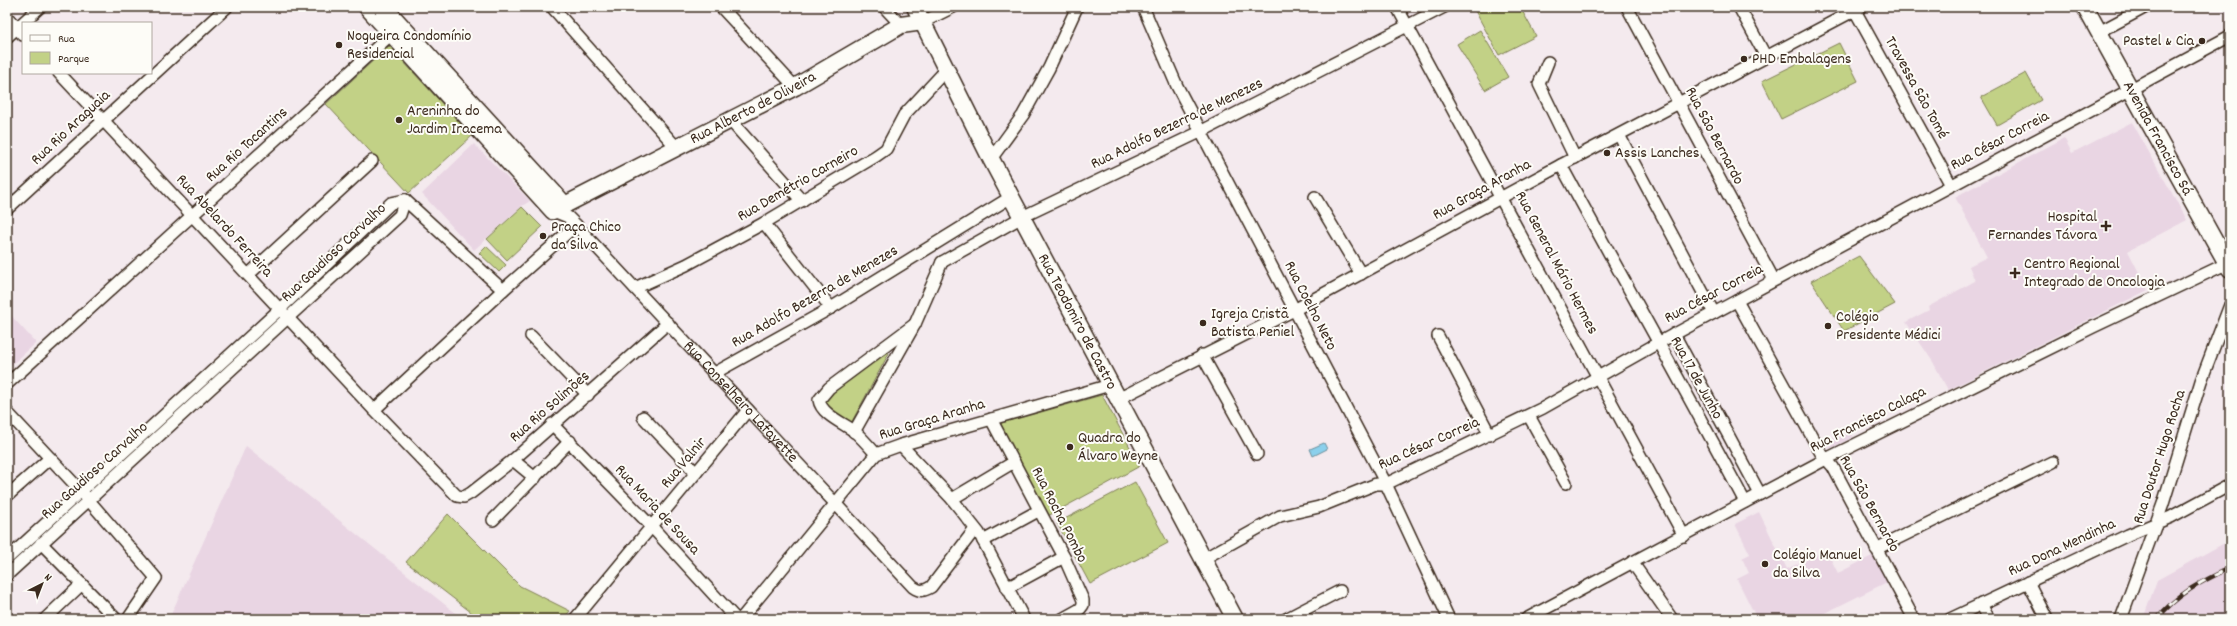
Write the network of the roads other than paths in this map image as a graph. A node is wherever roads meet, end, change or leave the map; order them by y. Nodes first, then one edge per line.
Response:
1 (40, 7) edge
2 (227, 7) edge
3 (367, 7) edge
4 (384, 7) edge
5 (552, 7) edge
6 (721, 7) edge
7 (884, 7) edge
8 (915, 7) edge
9 (953, 7) edge
10 (1077, 7) edge
11 (1143, 7) edge
12 (1397, 7) edge
13 (1444, 7) edge
14 (1627, 7) edge
15 (1739, 7) edge
16 (2085, 7) edge
17 (2146, 7) edge
18 (1857, 8) edge
19 (7, 17) edge
20 (28, 22) edge
21 (923, 22) junction
22 (901, 25) junction
23 (1408, 26) junction
24 (396, 30) junction
25 (20, 32) edge
26 (2099, 32) junction
27 (2230, 36) edge
28 (7, 37) edge
29 (1766, 57) junction
30 (1548, 62) dead end
31 (946, 70) junction
32 (60, 74) edge
33 (795, 87) junction
34 (2130, 89) junction
35 (1679, 105) junction
36 (103, 120) junction
37 (730, 120) junction
38 (1200, 132) junction
39 (1619, 135) junction
40 (677, 148) junction
41 (1575, 158) junction
42 (990, 159) junction
43 (372, 161) dead end
44 (1561, 165) junction
45 (1951, 185) junction
46 (1314, 196) dead end
47 (1011, 197) junction
48 (1502, 198) junction
49 (405, 200) junction
50 (802, 202) junction
51 (7, 209) edge
52 (562, 211) junction
53 (192, 216) junction
54 (1022, 217) junction
55 (764, 224) junction
56 (576, 225) junction
57 (932, 247) junction
58 (942, 262) junction
59 (2229, 265) edge
60 (1361, 274) junction
61 (248, 275) junction
62 (1774, 280) junction
63 (635, 288) junction
64 (503, 290) junction
65 (1738, 300) junction
66 (2230, 305) edge
67 (831, 308) junction
68 (280, 309) junction
69 (1294, 310) junction
70 (1714, 313) junction
71 (288, 318) junction
72 (668, 323) junction
73 (915, 324) junction
74 (1674, 334) junction
75 (531, 336) dead end
76 (1438, 336) dead end
77 (1658, 343) junction
78 (1202, 355) junction
79 (713, 374) junction
80 (1598, 377) junction
81 (7, 384) edge
82 (1114, 392) junction
83 (588, 395) junction
84 (374, 410) junction
85 (748, 410) junction
86 (7, 412) edge
87 (1529, 416) junction
88 (643, 417) dead end
89 (991, 419) junction
90 (552, 424) junction
91 (854, 432) junction
92 (1490, 435) junction
93 (570, 441) junction
94 (901, 445) junction
95 (876, 454) junction
96 (1257, 454) dead end
97 (50, 458) junction
98 (1826, 459) junction
99 (514, 460) junction
100 (1014, 462) junction
101 (2053, 462) dead end
102 (696, 473) junction
103 (535, 478) junction
104 (1566, 483) dead end
105 (1386, 484) junction
106 (2230, 485) edge
107 (448, 488) joint
108 (80, 490) junction
109 (1760, 494) junction
110 (7, 496) edge
111 (952, 499) junction
112 (87, 500) junction
113 (1745, 502) junction
114 (835, 504) junction
115 (1038, 511) junction
116 (493, 520) dead end
117 (2156, 523) junction
118 (651, 526) junction
119 (975, 529) junction
120 (1684, 536) junction
121 (983, 541) junction
122 (41, 543) junction
123 (1876, 549) junction
124 (1064, 557) junction
125 (1205, 558) junction
126 (7, 559) edge
127 (1632, 562) junction
128 (7, 575) edge
129 (2028, 582) junction
130 (82, 584) junction
131 (1007, 588) junction
132 (1340, 591) dead end
133 (1982, 604) junction
134 (44, 619) edge
135 (116, 619) edge
136 (128, 619) edge
137 (575, 619) edge
138 (736, 619) edge
139 (741, 619) edge
140 (1024, 619) edge
141 (1062, 619) edge
142 (1236, 619) edge
143 (1286, 619) edge
144 (1449, 619) edge
145 (1526, 619) edge
146 (1672, 619) edge
147 (1914, 619) edge
148 (1950, 619) edge
149 (1989, 619) edge
150 (2047, 619) edge
151 (2121, 619) edge

1 - 20 street
2 - 36 street, Rua Rio Araguaia
3 - 24 street, Rua Conselheiro Lafayette
4 - 24 street, Rua Conselheiro Lafayette
5 - 40 street
6 - 33 street
7 - 22 street
8 - 21 street, Rua Teodomiro de Castro
9 - 21 street, Rua Alberto de Oliveira
10 - 42 street
11 - 38 street, Rua Coelho Neto
12 - 23 street, Rua General Mário Hermes
13 - 23 street, Rua Adolfo Bezerra de Menezes
14 - 35 street, Rua São Bernardo
15 - 29 street
16 - 26 street, Avenida Francisco Sá
17 - 26 street
18 - 29 street, Rua Graça Aranha
18 - 45 street, Travessa São Tomé
19 - 25 street
21 - 22 street, Rua Alberto de Oliveira
21 - 31 street, Rua Teodomiro de Castro
22 - 33 street, Rua Alberto de Oliveira
23 - 38 street, Rua Adolfo Bezerra de Menezes
23 - 48 street, Rua General Mário Hermes
24 - 52 street, Rua Conselheiro Lafayette
24 - 53 street, Rua Rio Tocantins
25 - 28 street
26 - 34 street, Avenida Francisco Sá
27 - 34 street, Rua César Correia
29 - 35 street, Rua Graça Aranha
30 - 41 street
31 - 42 street, Rua Teodomiro de Castro
31 - 50 street, Rua Demétrio Carneiro
32 - 36 street, Rua Abelardo Ferreira
33 - 37 street, Rua Alberto de Oliveira
34 - 45 street, Rua César Correia
34 - 59 street, Avenida Francisco Sá
35 - 39 street, Rua Graça Aranha
35 - 62 street, Rua São Bernardo
36 - 51 street, Rua Rio Araguaia
36 - 53 street, Rua Abelardo Ferreira
37 - 40 street, Rua Alberto de Oliveira
37 - 50 street
38 - 54 street, Rua Adolfo Bezerra de Menezes
38 - 69 street, Rua Coelho Neto
39 - 41 street, Rua Graça Aranha
39 - 70 street
40 - 52 street, Rua Alberto de Oliveira
41 - 44 street, Rua Graça Aranha
42 - 47 street, Rua Teodomiro de Castro
43 - 61 street
44 - 48 street, Rua Graça Aranha
44 - 77 street, Rua 17 de Junho
45 - 62 street, Rua César Correia
46 - 60 street
47 - 54 street, Rua Teodomiro de Castro
47 - 57 street, Rua Adolfo Bezerra de Menezes
48 - 60 street, Rua Graça Aranha
48 - 80 street, Rua General Mário Hermes
49 - 64 street
49 - 68 street, Rua Gaudioso Carvalho
49 - 71 street, Rua Gaudioso Carvalho
50 - 55 street, Rua Demétrio Carneiro
52 - 56 street, Rua Conselheiro Lafayette
53 - 61 street, Rua Abelardo Ferreira
53 - 81 street, Rua Rio Tocantins
54 - 58 street, Rua Adolfo Bezerra de Menezes
54 - 82 street, Rua Teodomiro de Castro
55 - 63 street, Rua Demétrio Carneiro
55 - 67 street
56 - 63 street, Rua Conselheiro Lafayette
56 - 64 street
57 - 58 street
57 - 67 street, Rua Adolfo Bezerra de Menezes
58 - 73 street
59 - 98 street, Rua Francisco Calaça
60 - 69 street, Rua Graça Aranha
61 - 68 street, Rua Abelardo Ferreira
62 - 65 street, Rua César Correia
63 - 72 street, Rua Conselheiro Lafayette
64 - 84 street
65 - 70 street, Rua César Correia
65 - 98 street, Rua São Bernardo
66 - 117 street, Rua Doutor Hugo Rocha
67 - 79 street, Rua Adolfo Bezerra de Menezes
68 - 71 street, Rua Abelardo Ferreira
68 - 108 street, Rua Gaudioso Carvalho
69 - 78 street, Rua Graça Aranha
69 - 105 street, Rua Coelho Neto
70 - 74 street, Rua César Correia
71 - 84 street, Rua Abelardo Ferreira
71 - 112 street, Rua Gaudioso Carvalho
72 - 79 street, Rua Conselheiro Lafayette
72 - 83 street, Rua Rio Solimões
73 - 91 street
73 - 91 street
74 - 77 street, Rua César Correia
74 - 109 street, Rua 17 de Junho
75 - 83 street
76 - 92 street
77 - 80 street, Rua César Correia
77 - 113 street, Rua 17 de Junho
78 - 82 street, Rua Graça Aranha
78 - 96 street
79 - 85 street, Rua Conselheiro Lafayette
80 - 87 street, Rua César Correia
80 - 120 street, Rua General Mário Hermes
82 - 89 street, Rua Graça Aranha
82 - 125 street, Rua Teodomiro de Castro
83 - 90 street, Rua Rio Solimões
84 - 107 street, Rua Abelardo Ferreira
85 - 102 street, Rua Valnir
85 - 114 street, Rua Conselheiro Lafayette
86 - 97 street
87 - 92 street, Rua César Correia
87 - 104 street
88 - 102 street
89 - 94 street, Rua Graça Aranha
89 - 100 street, Rua Rocha Pombo
90 - 93 street, Rua Maria de Sousa
90 - 99 street, Rua Rio Solimões
91 - 95 street
92 - 105 street, Rua César Correia
93 - 103 street
93 - 118 street, Rua Maria de Sousa
94 - 95 street, Rua Graça Aranha
94 - 111 street
95 - 114 street, Rua Graça Aranha
97 - 108 street
97 - 110 street
98 - 109 street, Rua Francisco Calaça
98 - 123 street, Rua São Bernardo
99 - 103 street
99 - 107 street, Rua Rio Solimões
100 - 111 street
100 - 115 street, Rua Rocha Pombo
101 - 123 street
102 - 118 street, Rua Valnir
103 - 116 street
105 - 125 street, Rua César Correia
105 - 144 street, Rua Coelho Neto
106 - 117 street, Rua Dona Mendinha
108 - 112 street
108 - 126 street, Rua Gaudioso Carvalho
109 - 113 street, Rua Francisco Calaça
111 - 119 street
112 - 122 street, Rua Gaudioso Carvalho
112 - 136 street
113 - 120 street, Rua Francisco Calaça
114 - 119 street, Rua Conselheiro Lafayette
114 - 139 street, Rua Graça Aranha
115 - 121 street
115 - 124 street, Rua Rocha Pombo
117 - 129 street, Rua Dona Mendinha
117 - 151 street, Rua Doutor Hugo Rocha
118 - 137 street, Rua Valnir
118 - 138 street, Rua Maria de Sousa
119 - 121 street
120 - 127 street, Rua Francisco Calaça
121 - 131 street
122 - 128 street, Rua Gaudioso Carvalho
122 - 130 street
123 - 147 street, Rua São Bernardo
124 - 131 street
124 - 141 street, Rua Rocha Pombo
125 - 142 street, Rua Teodomiro de Castro
127 - 145 street, Rua Francisco Calaça
127 - 146 street
129 - 133 street, Rua Dona Mendinha
129 - 150 street
130 - 134 street
130 - 135 street
131 - 140 street
132 - 143 street
133 - 148 street, Rua Dona Mendinha
133 - 149 street

